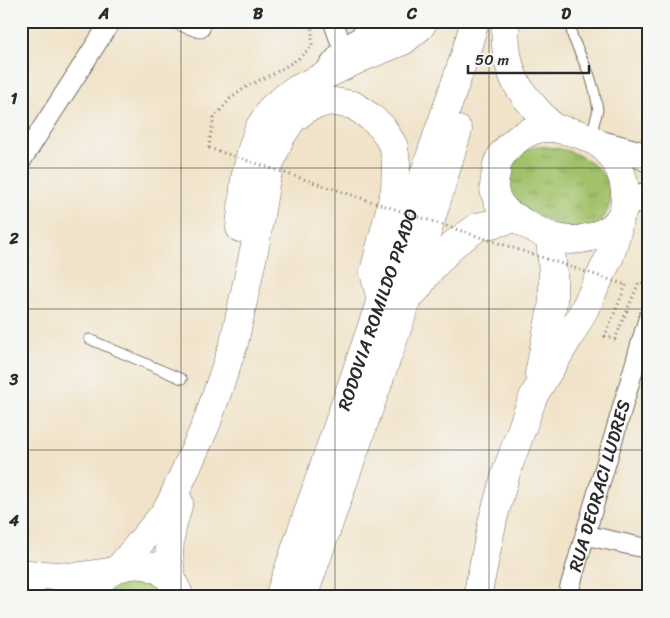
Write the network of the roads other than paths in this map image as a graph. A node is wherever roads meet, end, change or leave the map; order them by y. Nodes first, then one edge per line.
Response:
1 (111, 21) edge
2 (181, 21) edge
3 (333, 21) edge
4 (384, 21) edge
5 (424, 21) edge
6 (475, 21) edge
7 (490, 21) edge
8 (506, 21) edge
9 (569, 21) edge
10 (200, 28) dead end
11 (344, 52) junction
12 (323, 78) junction
13 (553, 128) junction
14 (596, 141) junction
15 (649, 159) edge
16 (21, 161) edge
17 (649, 194) edge
18 (622, 213) junction
19 (517, 218) junction
20 (550, 236) junction
21 (393, 303) junction
22 (239, 316) junction
23 (649, 316) edge
24 (89, 339) dead end
25 (182, 379) dead end
26 (534, 396) junction
27 (184, 473) junction
28 (585, 535) junction
29 (649, 549) edge
30 (114, 570) junction
31 (21, 572) edge
32 (176, 590) edge
33 (21, 593) edge
34 (32, 597) edge
35 (91, 597) edge
36 (279, 597) edge
37 (303, 597) edge
38 (477, 597) edge
39 (567, 597) edge

1 - 16 street
2 - 10 street
3 - 11 street
4 - 11 main road
5 - 12 main road
6 - 21 main road, RODOVIA ROMILDO PRADO
7 - 21 main road, RODOVIA ROMILDO PRADO
8 - 13 main road
9 - 14 lane
11 - 12 main road
12 - 22 main road
13 - 14 main road
13 - 19 main road
14 - 15 main road
14 - 18 main road
17 - 18 main road
18 - 20 main road
18 - 26 main road
19 - 20 main road
19 - 21 main road
20 - 26 main road
21 - 22 main road
21 - 36 main road, RODOVIA ROMILDO PRADO
21 - 37 main road, RODOVIA ROMILDO PRADO
22 - 27 main road
23 - 28 street, RUA DEORACI LUDRES
24 - 25 lane
26 - 38 main road
27 - 30 main road
27 - 32 main road
28 - 29 street
28 - 39 street, RUA DEORACI LUDRES
30 - 31 main road
30 - 32 main road
30 - 35 main road
33 - 34 main road

